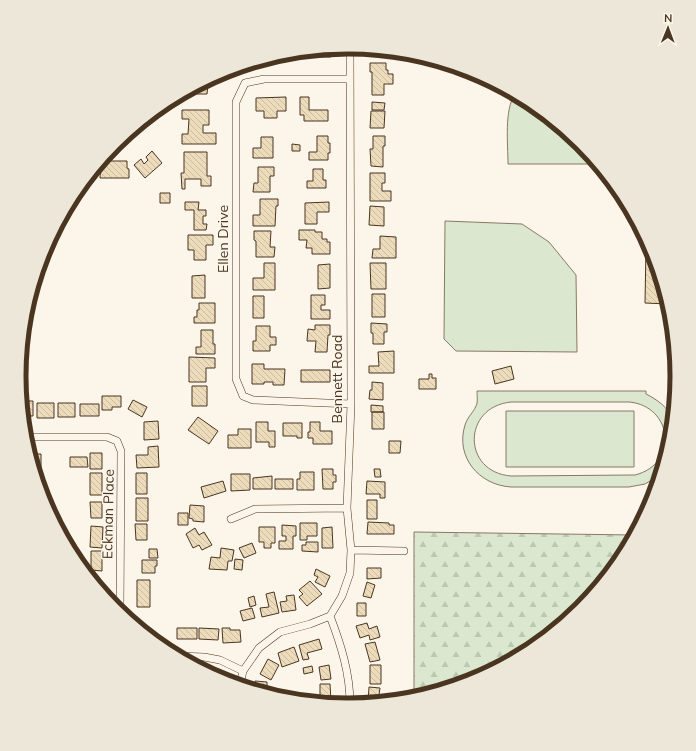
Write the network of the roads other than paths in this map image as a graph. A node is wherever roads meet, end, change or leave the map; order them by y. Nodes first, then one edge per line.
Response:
1 (350, 54) edge
2 (350, 79) junction
3 (351, 404) junction
4 (32, 436) edge
5 (347, 508) junction
6 (231, 519) dead end
7 (351, 550) junction
8 (404, 551) dead end
9 (120, 603) edge
10 (330, 616) junction
11 (192, 657) edge
12 (243, 671) junction
13 (241, 679) edge
14 (350, 698) edge

1 - 2 street, Bennett Road
2 - 3 street, Bennett Road
2 - 3 street, Ellen Drive
3 - 5 street, Bennett Road
4 - 9 street, Eckman Place
5 - 6 street
5 - 7 street, Bennett Road
7 - 8 street
7 - 10 street, Bennett Road
10 - 12 street
10 - 14 street
11 - 12 street
12 - 13 street

